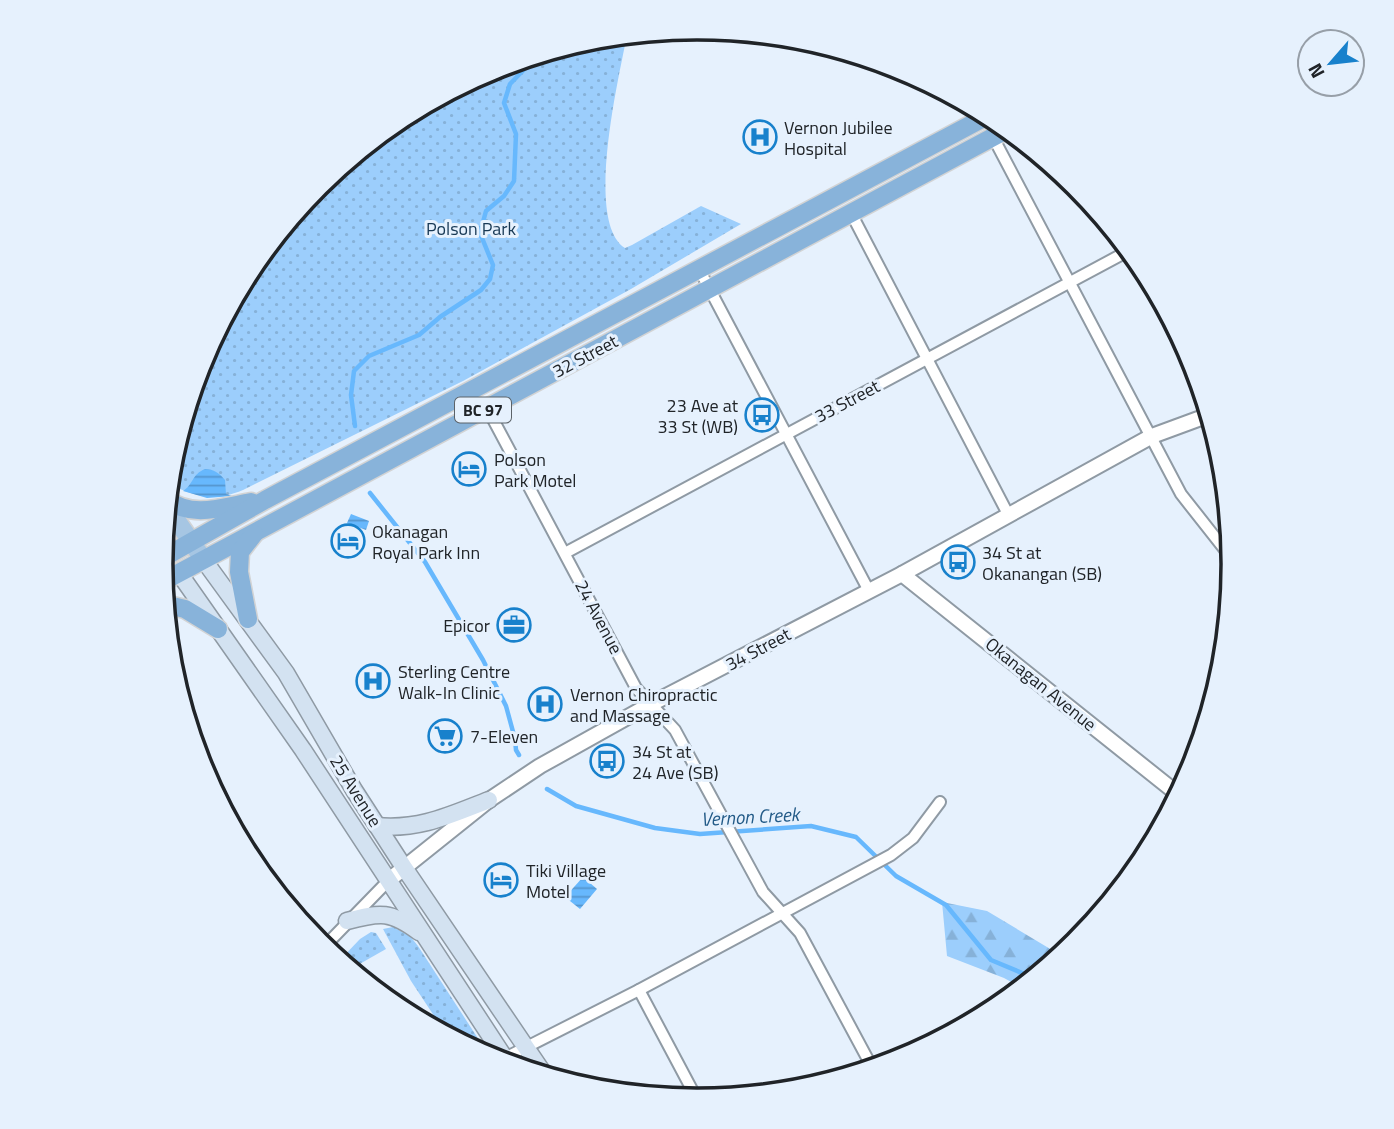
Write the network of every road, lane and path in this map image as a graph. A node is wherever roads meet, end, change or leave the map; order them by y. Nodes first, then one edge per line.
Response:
1 (977, 122) edge
2 (996, 135) edge
3 (1003, 140) edge
4 (850, 213) junction
5 (1120, 255) edge
6 (699, 269) junction
7 (1069, 283) junction
8 (710, 288) junction
9 (927, 359) junction
10 (486, 408) junction
11 (1200, 418) edge
12 (786, 433) junction
13 (1152, 436) junction
14 (265, 500) junction
15 (176, 507) edge
16 (1009, 516) junction
17 (175, 518) edge
18 (255, 532) junction
19 (192, 542) junction
20 (1220, 544) edge
21 (173, 550) edge
22 (565, 552) junction
23 (203, 559) junction
24 (173, 566) edge
25 (179, 573) junction
26 (902, 574) junction
27 (173, 576) edge
28 (869, 591) junction
29 (175, 607) edge
30 (248, 619) junction
31 (218, 629) junction
32 (652, 704) junction
33 (1171, 787) edge
34 (489, 800) junction
35 (940, 802) dead end
36 (377, 826) junction
37 (405, 869) junction
38 (389, 880) junction
39 (783, 912) junction
40 (347, 921) junction
41 (426, 938) junction
42 (331, 939) edge
43 (639, 990) junction
44 (527, 1047) junction
45 (501, 1051) edge
46 (515, 1056) edge
47 (868, 1060) edge
48 (538, 1064) edge
49 (692, 1089) edge

1 - 6 highway, 32 Street / BC 97
2 - 4 highway, 32 Street / BC 97
3 - 7 street
4 - 8 highway, 32 Street / BC 97
4 - 9 street
5 - 7 street, 33 Street
6 - 8 street
6 - 14 highway, 32 Street / BC 97
7 - 9 street, 33 Street
7 - 13 street
8 - 10 highway, 32 Street / BC 97
8 - 12 street
9 - 12 street, 33 Street
9 - 16 street
10 - 18 highway, 32 Street / BC 97
10 - 22 street, 24 Avenue
11 - 13 street, 34 Street
12 - 22 street, 33 Street
12 - 28 street
13 - 16 street, 34 Street
13 - 20 street
14 - 15 highway
14 - 19 highway, 32 Street / BC 97
16 - 26 street, 34 Street
17 - 19 main road, 25 Avenue
18 - 23 highway, 32 Street / BC 97
18 - 30 highway
19 - 21 highway, 32 Street / BC 97
19 - 23 main road, 25 Avenue
22 - 32 street, 24 Avenue
23 - 25 highway, 32 Street / BC 97
23 - 30 main road, 25 Avenue
24 - 25 main road, 25 Avenue
25 - 27 highway, 32 Street / BC 97
25 - 31 main road, 25 Avenue
26 - 28 street, 34 Street
26 - 33 street, Okanagan Avenue
28 - 32 street, 34 Street
29 - 31 highway
30 - 36 main road, 25 Avenue
31 - 38 main road, 25 Avenue
32 - 34 street, 34 Street
32 - 39 street, 24 Avenue
34 - 36 main road
34 - 37 street, 34 Street
35 - 39 street
36 - 37 main road, 25 Avenue
37 - 38 street, 34 Street
37 - 44 main road, 25 Avenue
38 - 40 street, 34 Street
38 - 41 main road, 25 Avenue
39 - 43 street
39 - 47 street, 24 Avenue
40 - 41 main road
40 - 42 street, 34 Street
41 - 45 main road, 25 Avenue
43 - 44 street
43 - 49 street
44 - 46 street
44 - 48 main road, 25 Avenue

